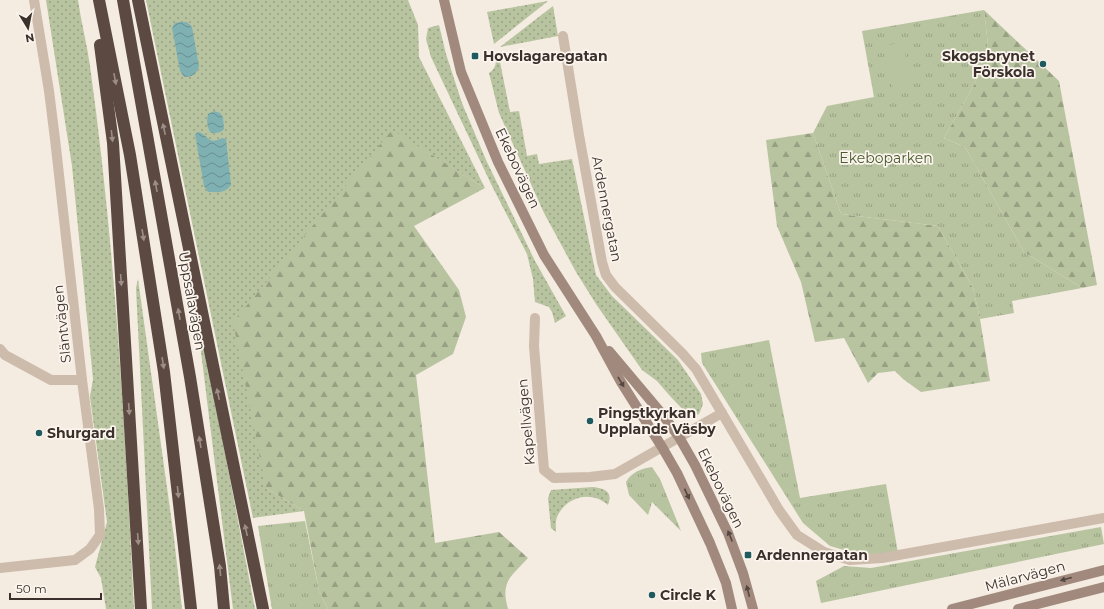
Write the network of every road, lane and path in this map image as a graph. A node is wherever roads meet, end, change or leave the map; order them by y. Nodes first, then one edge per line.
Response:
1 (34, 0) edge
2 (94, 0) edge
3 (99, 0) edge
4 (123, 0) edge
5 (138, 0) edge
6 (444, 0) edge
7 (563, 36) dead end
8 (535, 318) dead end
9 (596, 336) junction
10 (0, 349) edge
11 (82, 380) junction
12 (722, 413) junction
13 (679, 437) junction
14 (662, 447) junction
15 (1104, 518) edge
16 (0, 568) edge
17 (1104, 570) edge
18 (1104, 587) edge
19 (141, 609) edge
20 (191, 609) edge
21 (224, 609) edge
22 (263, 609) edge
23 (732, 609) edge
24 (753, 609) edge
25 (952, 609) edge
26 (1018, 609) edge

1 - 11 street, Släntvägen
2 -> 19 highway
3 -> 20 highway
21 -> 4 highway, Uppsalavägen
22 -> 5 highway
6 - 9 street, Ekebovägen
7 - 12 street, Ardennergatan
8 - 14 street, Kapellvägen
9 - 13 street, Ekebovägen
9 -> 14 street, Ekebovägen
10 - 11 street
11 - 16 street, Släntvägen
12 - 13 street, Kapellvägen
12 - 15 street, Ardennergatan
13 - 14 street, Kapellvägen
24 -> 13 street, Ekebovägen
14 -> 23 street, Ekebovägen
17 -> 25 street, Mälarvägen
18 - 26 street

